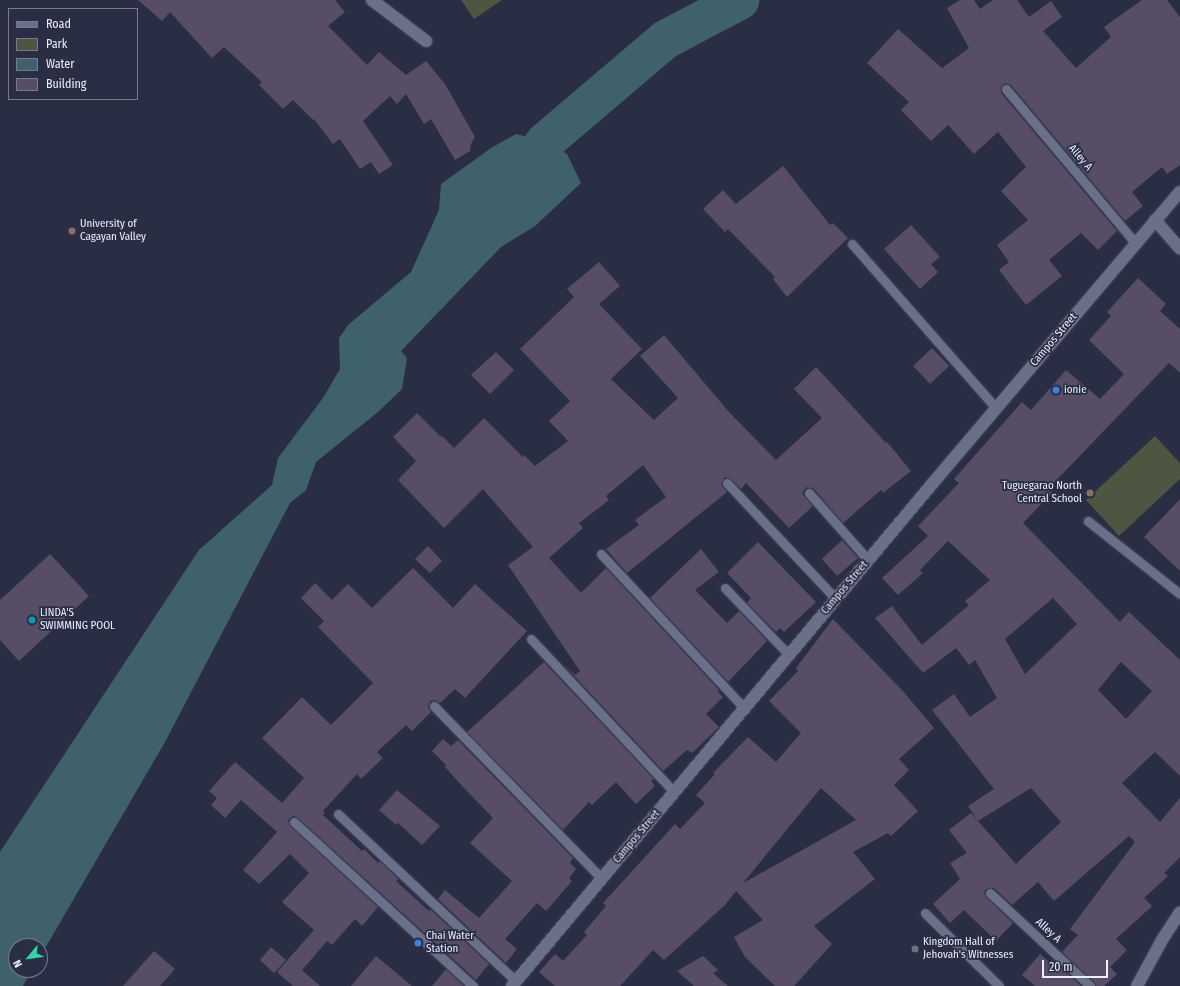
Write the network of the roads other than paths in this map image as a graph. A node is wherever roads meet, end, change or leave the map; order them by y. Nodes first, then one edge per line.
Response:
1 (376, 1) edge
2 (426, 41) dead end
3 (1006, 89) dead end
4 (1180, 192) edge
5 (1155, 220) junction
6 (1135, 243) junction
7 (852, 244) dead end
8 (1180, 249) edge
9 (996, 408) junction
10 (727, 483) dead end
11 (808, 493) dead end
12 (1088, 521) dead end
13 (601, 554) dead end
14 (868, 560) junction
15 (725, 588) dead end
16 (1180, 594) edge
17 (836, 599) junction
18 (531, 639) dead end
19 (789, 655) junction
20 (434, 706) dead end
21 (745, 708) junction
22 (674, 792) junction
23 (338, 814) dead end
24 (294, 822) dead end
25 (602, 879) junction
26 (990, 893) dead end
27 (1180, 912) edge
28 (925, 913) dead end
29 (514, 984) edge
30 (473, 986) edge
31 (998, 986) edge
32 (1090, 986) edge
33 (1137, 986) edge

1 - 2 street
3 - 6 lane, Alley A
4 - 5 street, Campos Street
5 - 6 street, Campos Street
5 - 8 street
6 - 9 street, Campos Street
7 - 9 lane
9 - 14 street, Campos Street
10 - 17 lane
11 - 14 lane
12 - 16 lane
13 - 21 lane
14 - 17 street, Campos Street
15 - 19 lane
17 - 19 street, Campos Street
18 - 22 lane
19 - 21 street, Campos Street
20 - 25 lane
21 - 22 street, Campos Street
22 - 25 street, Campos Street
23 - 29 lane
24 - 30 lane
25 - 29 street, Campos Street
26 - 32 lane, Alley A
27 - 33 street
28 - 31 lane

